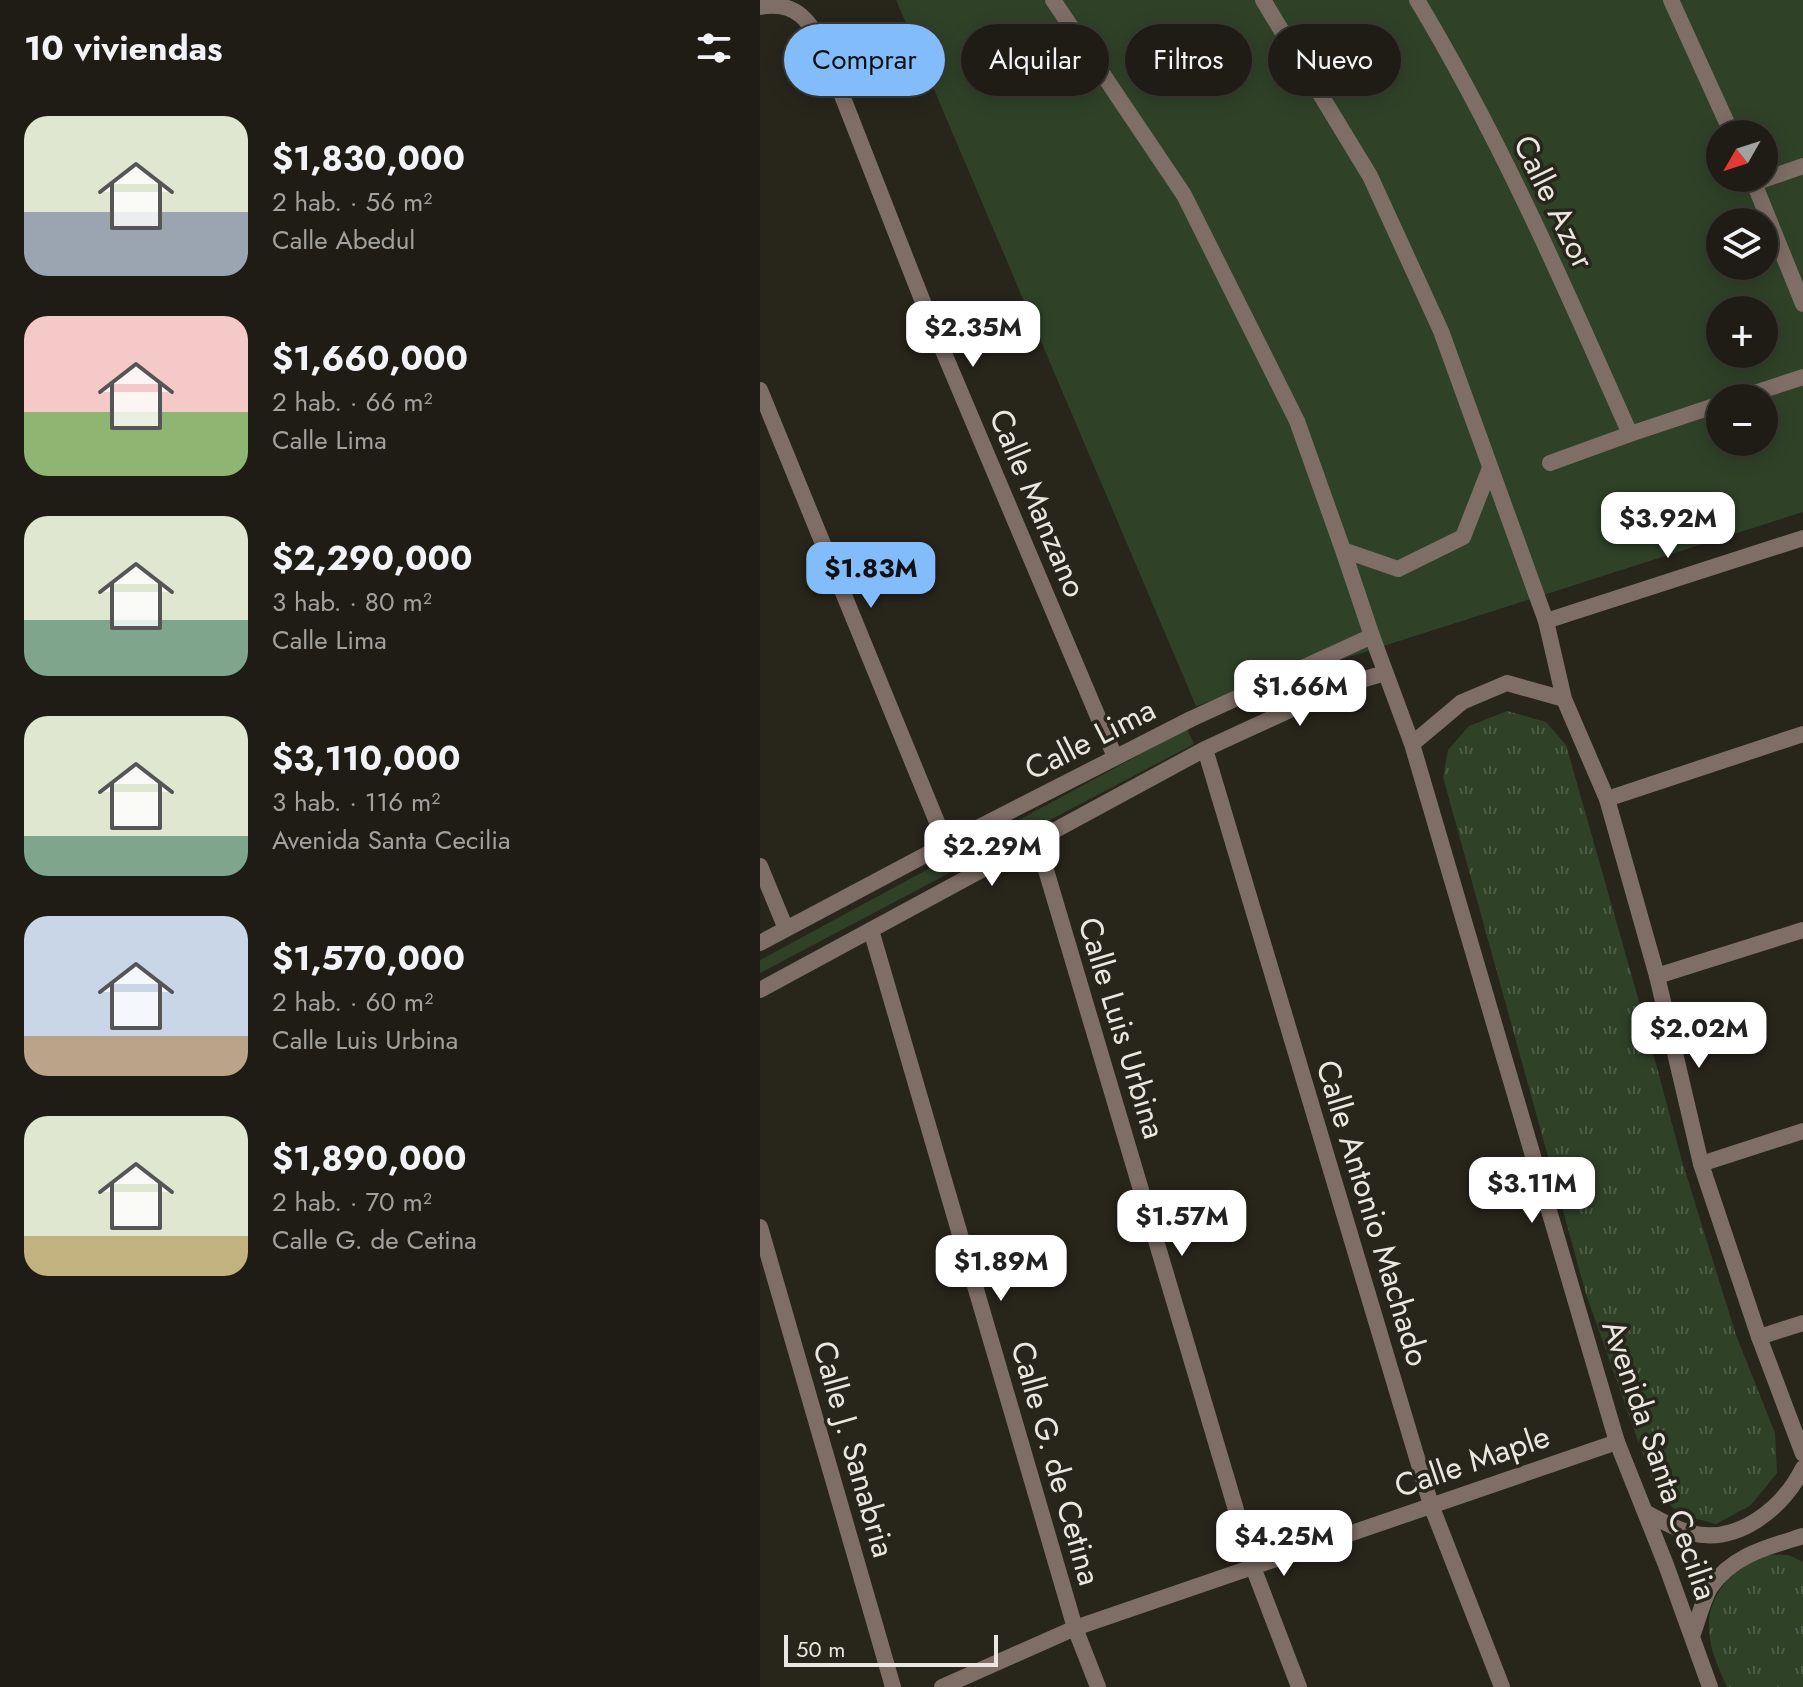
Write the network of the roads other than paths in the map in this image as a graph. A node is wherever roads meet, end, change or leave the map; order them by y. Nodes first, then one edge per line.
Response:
1 (1053, 0) edge
2 (1263, 0) edge
3 (1417, 0) edge
4 (1671, 0) edge
5 (760, 7) edge
6 (1726, 120) edge
7 (1803, 166) edge
8 (1778, 173) edge
9 (1758, 192) edge
10 (1803, 304) edge
11 (1803, 377) edge
12 (1778, 385) edge
13 (760, 390) edge
14 (1706, 409) edge
15 (1630, 434) junction
16 (1550, 463) dead end
17 (1490, 468) junction
18 (1803, 538) edge
19 (1343, 550) junction
20 (1546, 621) junction
21 (1372, 636) junction
22 (1385, 673) junction
23 (1564, 699) junction
24 (1803, 734) edge
25 (1412, 744) junction
26 (1205, 749) junction
27 (1115, 757) junction
28 (1607, 799) junction
29 (1034, 842) junction
30 (946, 844) junction
31 (760, 866) edge
32 (786, 929) junction
33 (871, 930) junction
34 (1803, 930) edge
35 (760, 943) edge
36 (1657, 976) junction
37 (760, 990) edge
38 (1803, 1131) edge
39 (1701, 1164) junction
40 (760, 1227) edge
41 (1803, 1323) edge
42 (1759, 1337) junction
43 (1617, 1442) junction
44 (1803, 1454) edge
45 (1803, 1468) edge
46 (1431, 1505) junction
47 (1645, 1512) junction
48 (1803, 1536) edge
49 (1253, 1567) junction
50 (1075, 1628) junction
51 (1692, 1636) junction
52 (893, 1687) edge
53 (942, 1687) edge
54 (1098, 1687) edge
55 (1299, 1687) edge
56 (1502, 1687) edge
57 (1710, 1687) edge

1 - 19 street, Avenida Santa Cecilia
2 - 17 street
3 - 15 street, Calle Azor
4 - 6 street
5 - 27 street, Calle Manzano
7 - 8 street
9 - 10 street
11 - 12 street
13 - 30 street
14 - 15 street
15 - 16 street
17 - 19 street
17 - 20 street
18 - 20 street
19 - 21 street, Avenida Santa Cecilia
20 - 23 street
21 - 22 street, Avenida Santa Cecilia
21 - 27 street, Calle Lima
22 - 25 street, Avenida Santa Cecilia
22 - 26 street, Calle Lima
23 - 25 street
23 - 28 street
24 - 28 street
25 - 43 street, Avenida Santa Cecilia
26 - 29 street, Calle Lima
26 - 46 street, Calle Antonio Machado
27 - 30 street, Calle Lima
28 - 36 street
29 - 33 street, Calle Lima
29 - 49 street, Calle Luis Urbina
30 - 32 street, Calle Lima
31 - 32 street
32 - 35 street, Calle Lima
33 - 37 street, Calle Lima
33 - 50 street, Calle G. de Cetina
34 - 36 street
36 - 39 street
38 - 39 street
39 - 42 street
40 - 52 street, Calle J. Sanabria
41 - 42 street
42 - 44 street
43 - 46 street, Calle Maple
43 - 47 street, Avenida Santa Cecilia
45 - 47 street
46 - 49 street, Calle Maple
46 - 56 street, Calle Antonio Machado
47 - 51 street, Avenida Santa Cecilia
48 - 51 street
49 - 50 street, Calle Maple
49 - 55 street, Calle Luis Urbina
50 - 53 street, Calle Maple
50 - 54 street, Calle G. de Cetina
51 - 57 street, Avenida Santa Cecilia

